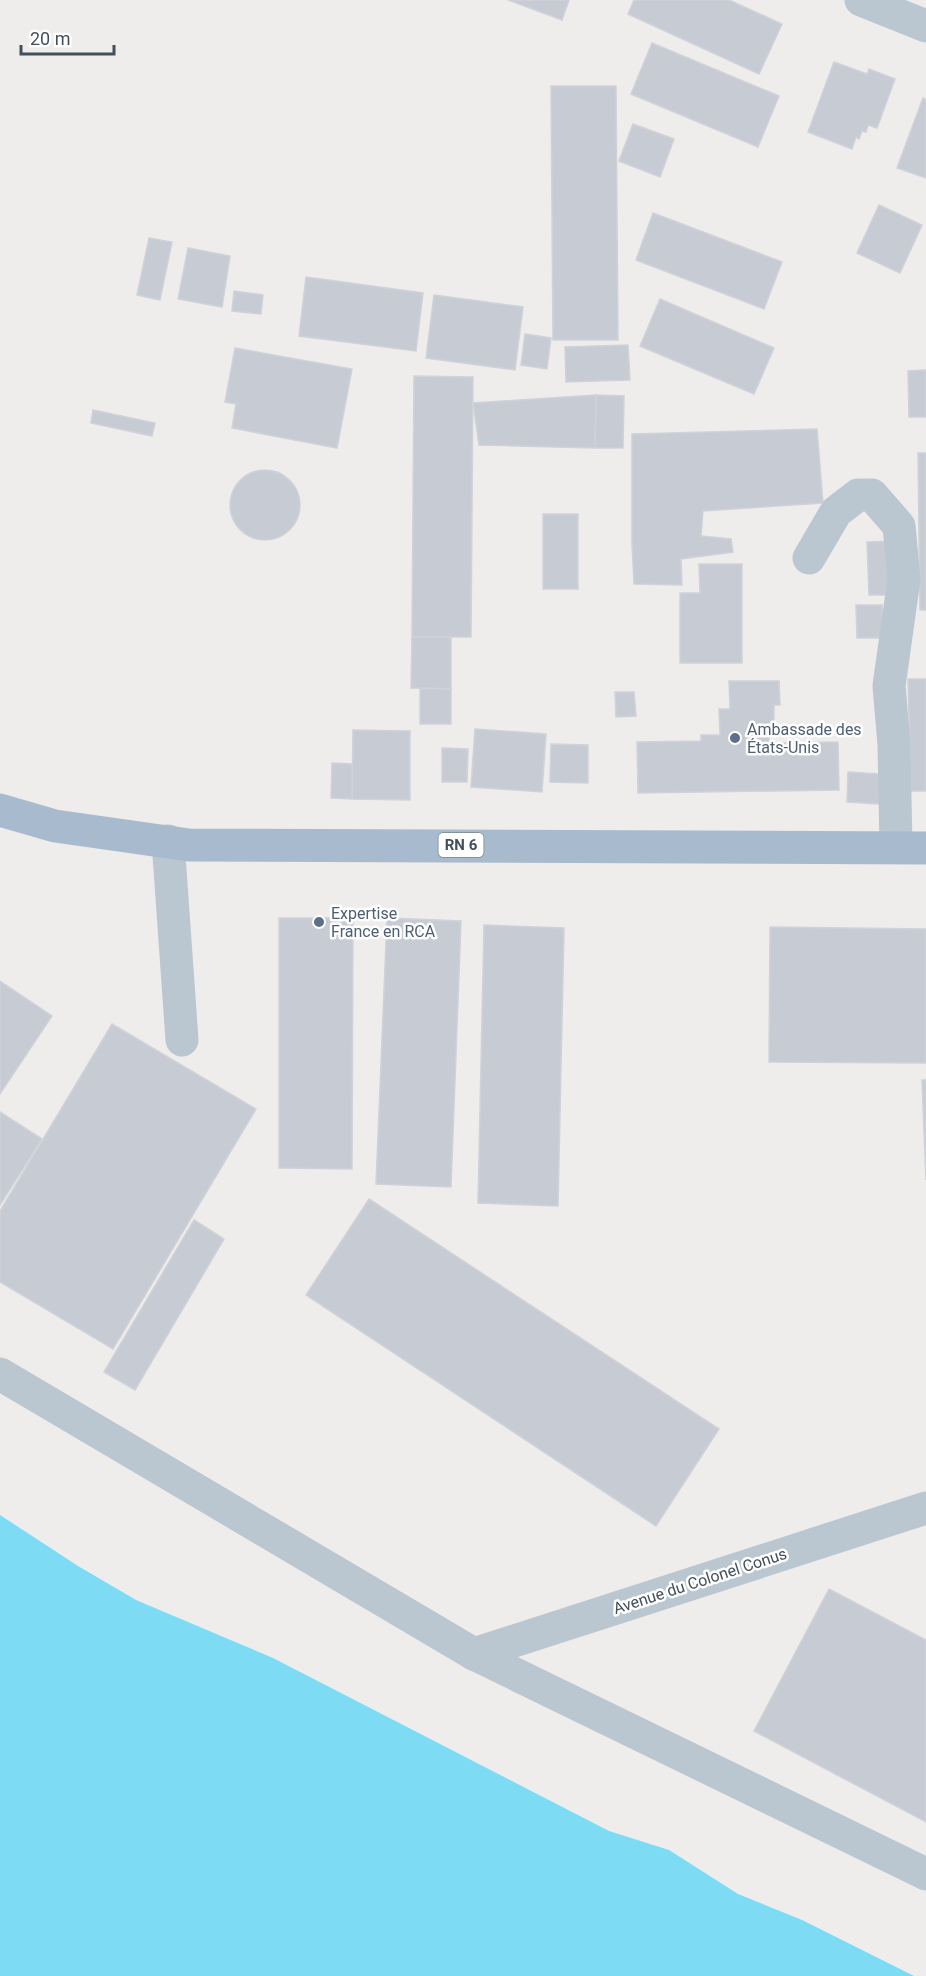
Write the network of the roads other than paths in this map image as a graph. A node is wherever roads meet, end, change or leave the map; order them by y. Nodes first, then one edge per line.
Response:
1 (861, 0) edge
2 (926, 26) edge
3 (809, 558) dead end
4 (0, 810) edge
5 (168, 841) junction
6 (911, 848) edge
7 (182, 1040) dead end
8 (0, 1374) edge
9 (926, 1508) edge
10 (474, 1654) junction
11 (926, 1874) edge

1 - 2 street
3 - 6 street
4 - 5 main road, RN 6
5 - 6 main road, RN 6
5 - 7 street
8 - 10 street
9 - 10 street, Avenue du Colonel Conus
10 - 11 street

